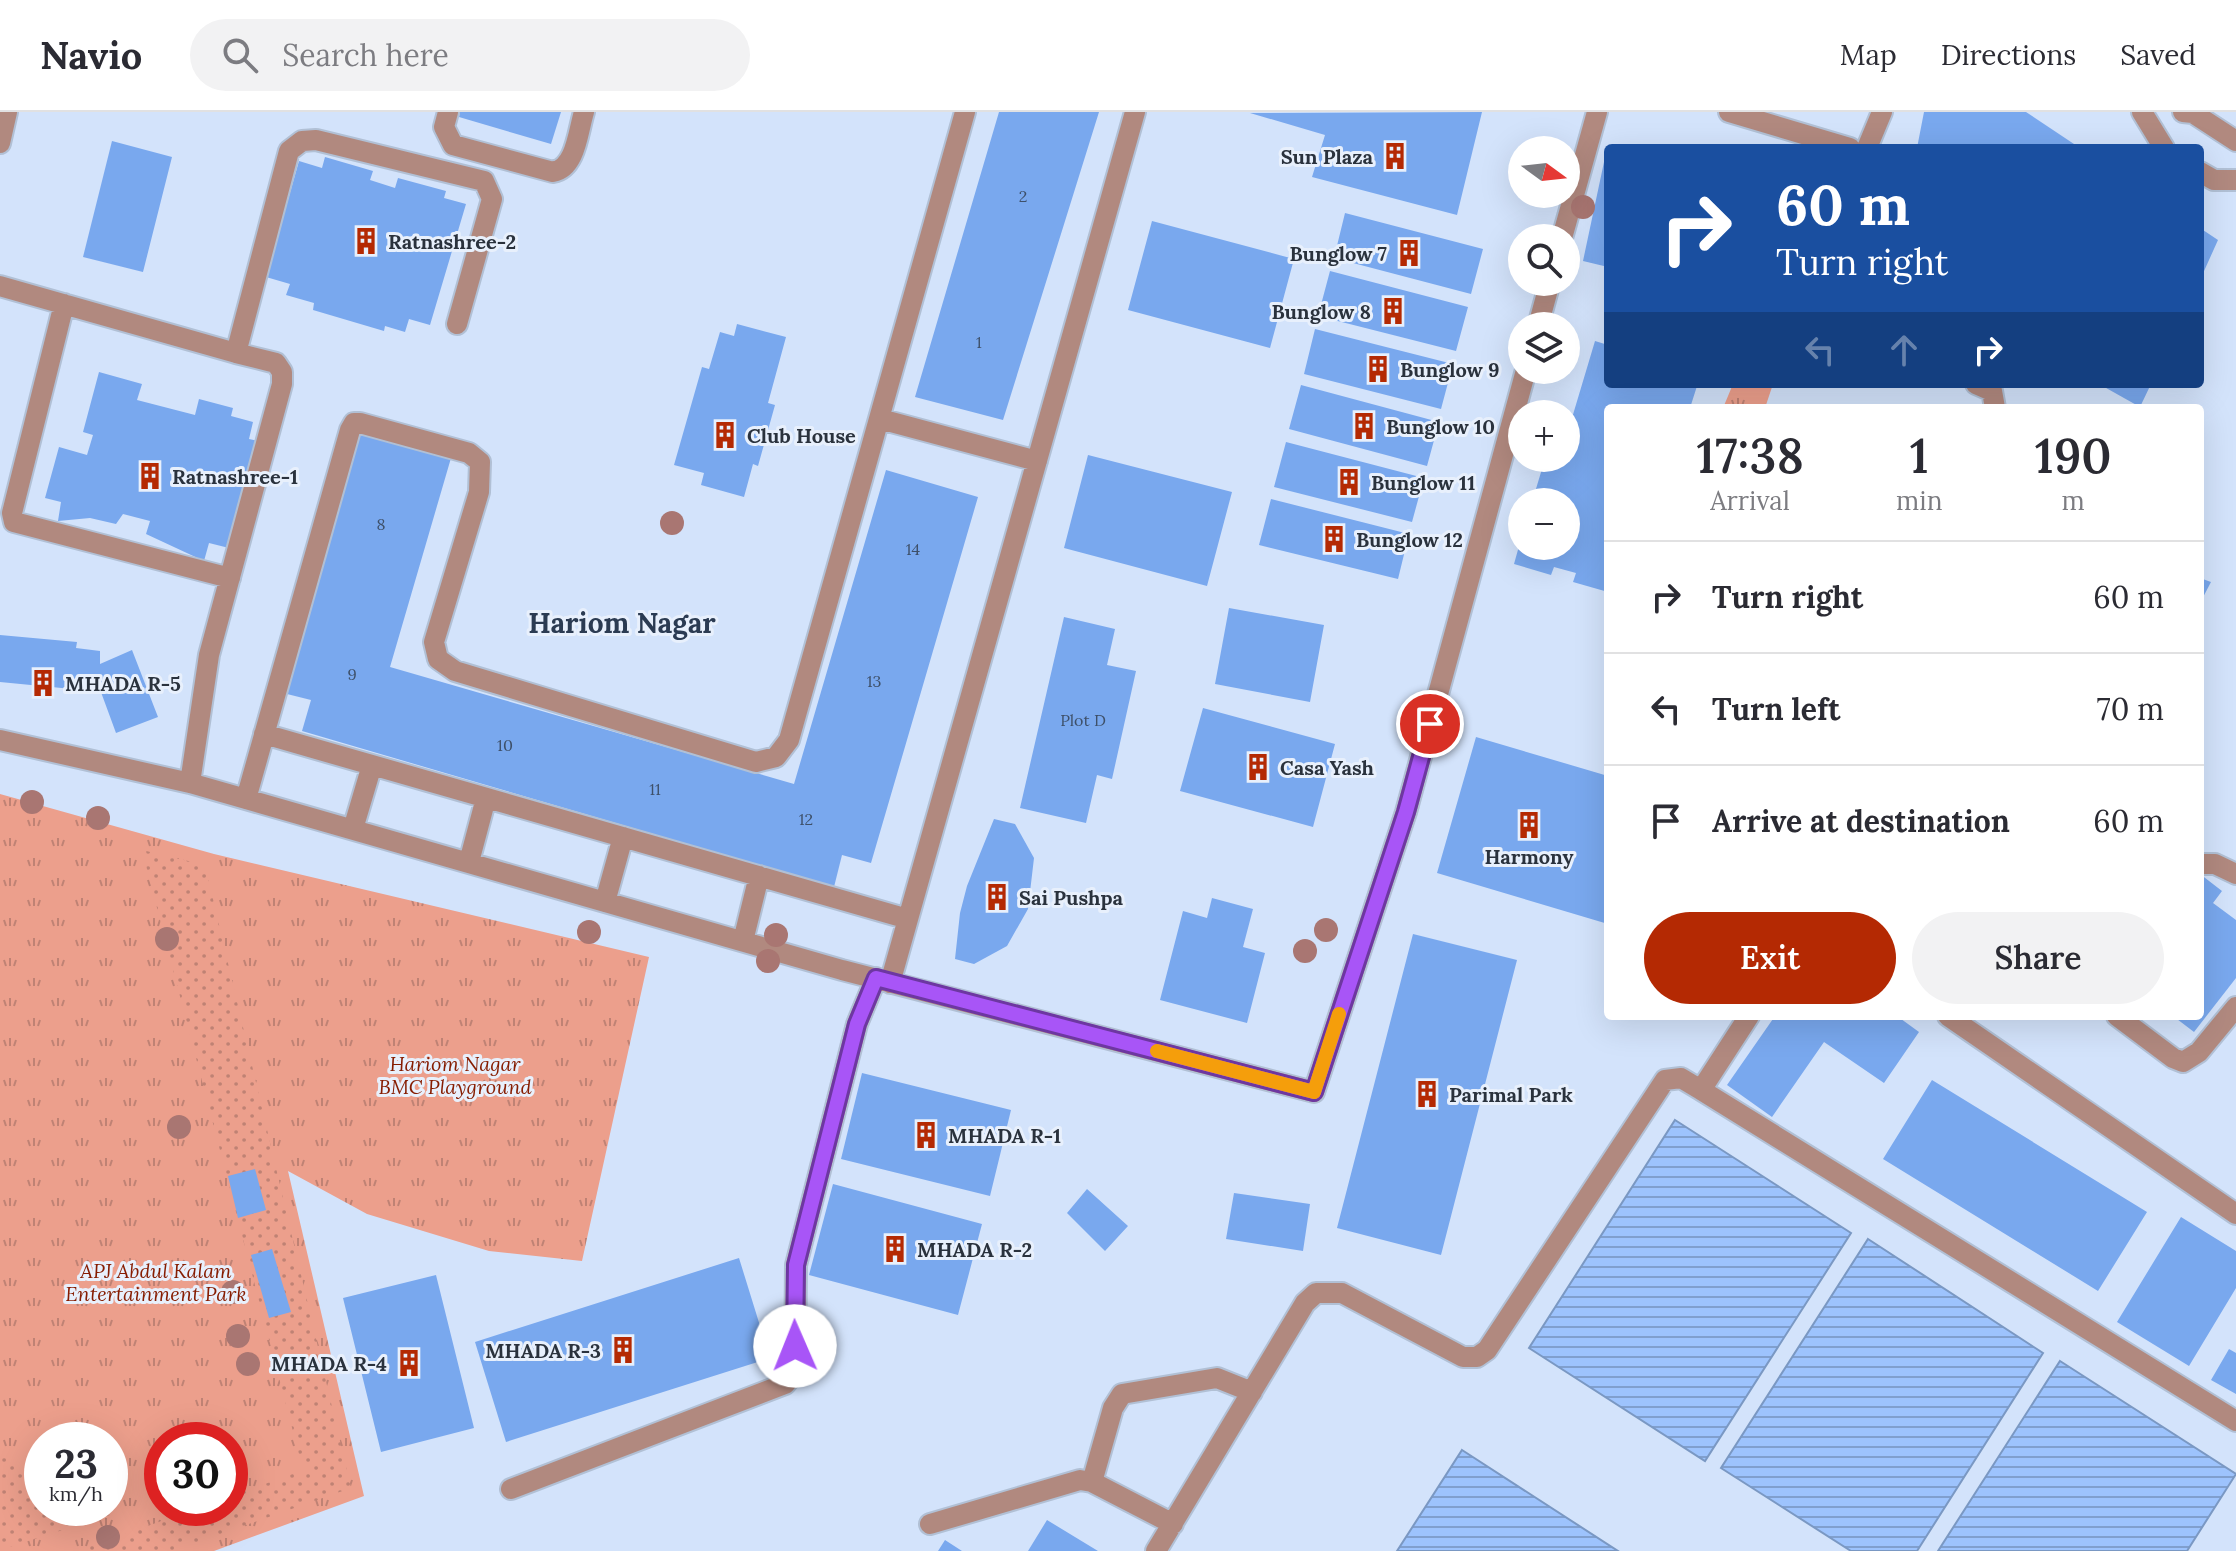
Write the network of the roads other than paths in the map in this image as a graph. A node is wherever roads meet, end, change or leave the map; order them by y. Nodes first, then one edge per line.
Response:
1 (6, 112) edge
2 (448, 112) edge
3 (584, 112) edge
4 (965, 112) edge
5 (1135, 112) edge
6 (1597, 112) edge
7 (1729, 112) edge
8 (1882, 112) edge
9 (2142, 112) edge
10 (2183, 112) edge
11 (2236, 141) edge
12 (0, 143) edge
13 (1837, 144) edge
14 (1869, 144) edge
15 (2162, 144) edge
16 (2204, 174) edge
17 (2236, 180) edge
18 (1566, 224) edge
19 (0, 286) edge
20 (64, 304) junction
21 (457, 324) dead end
22 (236, 353) junction
23 (1522, 384) edge
24 (1985, 388) edge
25 (1994, 404) edge
26 (880, 419) junction
27 (1037, 461) junction
28 (230, 578) junction
29 (264, 734) junction
30 (0, 740) edge
31 (372, 765) junction
32 (190, 783) junction
33 (486, 798) junction
34 (246, 799) junction
35 (353, 829) junction
36 (623, 837) junction
37 (469, 862) junction
38 (2204, 864) edge
39 (2236, 874) edge
40 (759, 876) junction
41 (605, 902) junction
42 (908, 919) junction
43 (743, 941) junction
44 (883, 980) junction
45 (2236, 1007) edge
46 (1746, 1020) edge
47 (1954, 1020) edge
48 (2122, 1020) edge
49 (1701, 1090) junction
50 (2236, 1214) edge
51 (1252, 1392) junction
52 (2236, 1421) edge
53 (1092, 1482) junction
54 (511, 1489) dead end
55 (930, 1524) dead end
56 (1173, 1524) junction
57 (1156, 1551) edge

1 - 12 street
2 - 3 street
4 - 26 street
5 - 27 street
6 - 18 street
7 - 13 street
8 - 14 street
9 - 15 street
10 - 11 street
16 - 17 street
19 - 20 street
20 - 22 street
20 - 28 street
21 - 22 street
22 - 28 street
23 - 44 street
24 - 25 street
26 - 27 street
26 - 29 street
27 - 42 street
28 - 32 street
29 - 31 street
29 - 34 street
30 - 32 street
31 - 33 street
31 - 35 street
32 - 34 street
33 - 36 street
33 - 37 street
34 - 35 street
35 - 37 street
36 - 40 street
36 - 41 street
37 - 41 street
38 - 39 street
40 - 42 street
40 - 43 street
41 - 43 street
42 - 44 street
43 - 44 street
44 - 54 street
45 - 48 street
46 - 49 street
47 - 50 street
49 - 51 street
49 - 52 street
51 - 53 street
51 - 56 street
53 - 55 street
53 - 56 street
56 - 57 street

